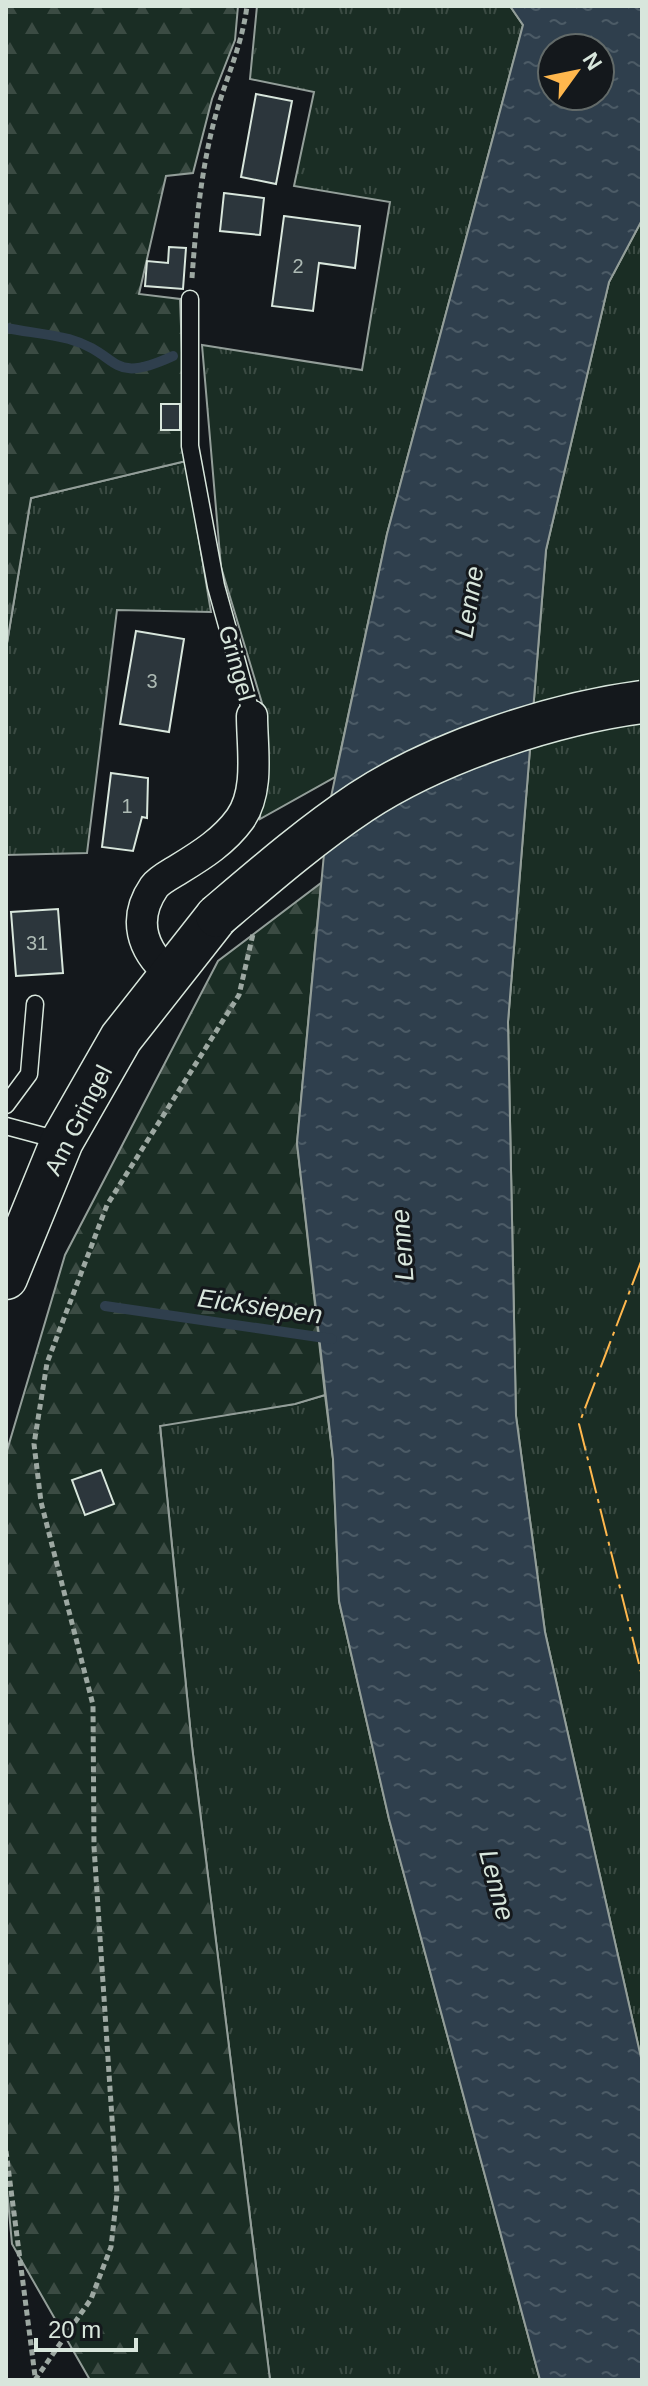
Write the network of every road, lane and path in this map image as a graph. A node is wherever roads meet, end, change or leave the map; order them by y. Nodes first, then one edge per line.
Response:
1 (247, 6) edge
2 (190, 299) joint
3 (642, 702) edge
4 (252, 716) joint
5 (236, 920) junction
6 (169, 973) junction
7 (35, 1004) dead end
8 (6, 1105) edge
9 (6, 1126) edge
10 (62, 1141) junction
11 (6, 1278) edge
12 (6, 2151) edge
13 (35, 2378) edge

1 - 2 path
2 - 4 lane, Gringel
3 - 5 street, Am Gringel, bridge
4 - 6 street, Gringel
5 - 6 street, Am Gringel
5 - 13 path
6 - 10 street, Am Gringel
7 - 8 lane
9 - 10 lane
10 - 11 street, Am Gringel
12 - 13 path

